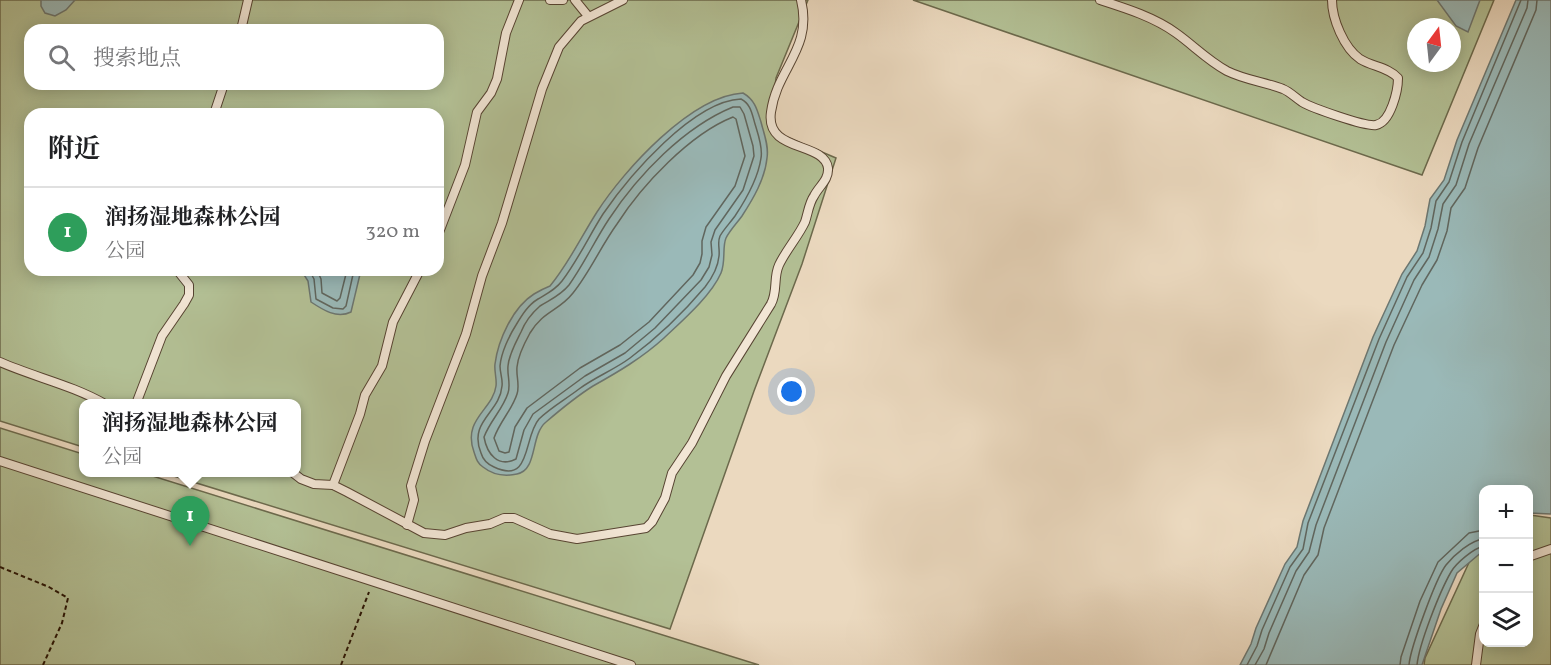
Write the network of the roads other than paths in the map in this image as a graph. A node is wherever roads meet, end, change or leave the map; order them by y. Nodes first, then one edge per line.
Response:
1 (248, 0) edge
2 (519, 0) edge
3 (550, 0) edge
4 (563, 0) edge
5 (575, 0) edge
6 (623, 0) edge
7 (801, 0) edge
8 (1100, 0) edge
9 (1332, 0) edge
10 (588, 16) junction
11 (242, 24) edge
12 (222, 90) edge
13 (216, 108) edge
14 (444, 219) edge
15 (182, 276) edge
16 (417, 276) edge
17 (0, 362) edge
18 (97, 399) edge
19 (138, 399) edge
20 (0, 461) edge
21 (298, 477) edge
22 (333, 485) junction
23 (407, 525) junction
24 (1551, 549) edge
25 (1533, 555) edge
26 (1480, 647) edge
27 (631, 665) edge
28 (1476, 665) edge

1 - 11 lane
2 - 14 lane
3 - 4 lane
5 - 10 lane
6 - 10 lane
7 - 23 lane
8 - 9 lane
10 - 23 lane
12 - 13 lane
15 - 19 lane
16 - 22 lane
17 - 18 lane
20 - 27 lane
21 - 22 lane
22 - 23 lane
24 - 25 lane
26 - 28 lane

